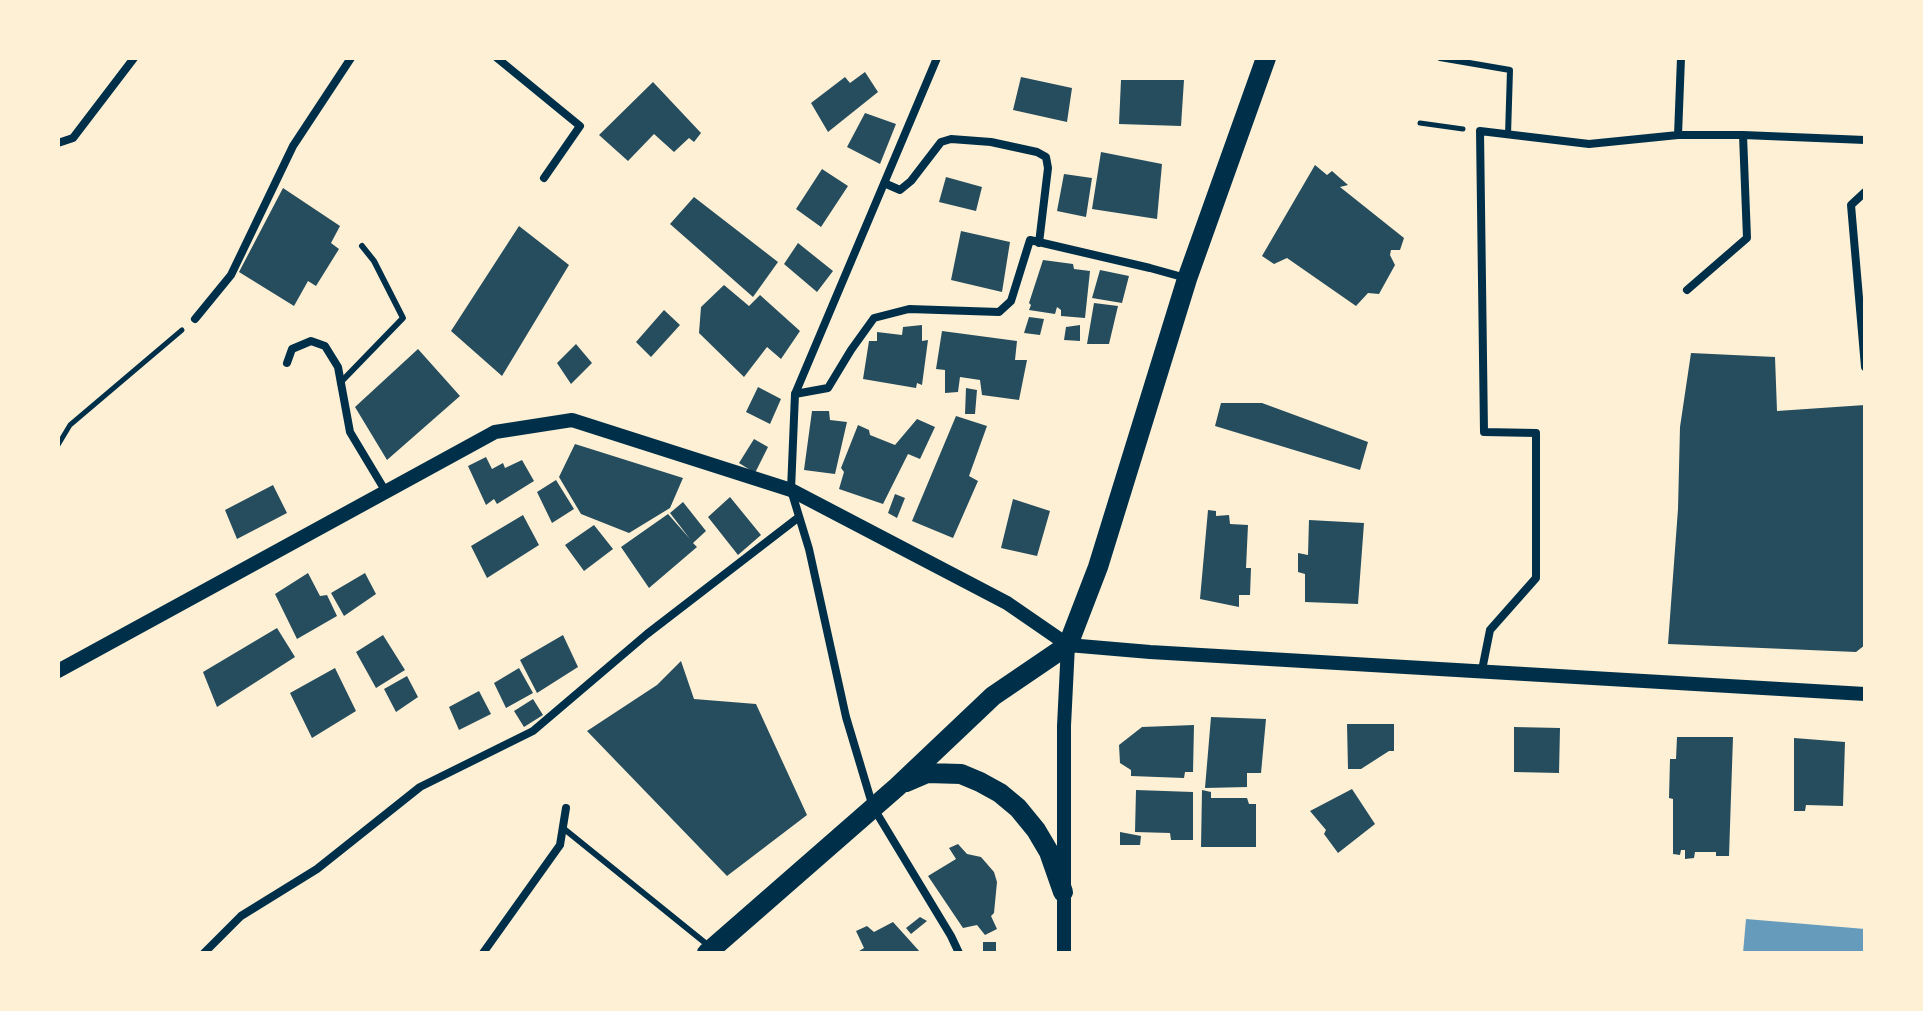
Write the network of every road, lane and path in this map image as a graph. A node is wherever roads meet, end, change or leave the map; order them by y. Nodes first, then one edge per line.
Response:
1 (134, 58) edge
2 (351, 58) edge
3 (497, 58) edge
4 (937, 58) edge
5 (1266, 58) edge
6 (1440, 58) edge
7 (1681, 58) edge
8 (1420, 123) dead end
9 (1480, 131) junction
10 (1508, 135) junction
11 (1678, 135) junction
12 (1743, 135) junction
13 (1865, 140) edge
14 (58, 143) edge
15 (544, 178) dead end
16 (884, 183) junction
17 (1865, 192) edge
18 (1039, 243) junction
19 (362, 246) dead end
20 (1187, 279) junction
21 (1687, 290) dead end
22 (195, 319) joint
23 (287, 363) dead end
24 (1865, 367) edge
25 (340, 383) junction
26 (795, 394) junction
27 (58, 445) edge
28 (791, 490) junction
29 (386, 493) junction
30 (799, 517) junction
31 (1068, 645) junction
32 (1482, 670) junction
33 (58, 671) edge
34 (1865, 694) edge
35 (897, 787) junction
36 (873, 807) junction
37 (566, 808) dead end
38 (563, 828) junction
39 (1063, 892) junction
40 (709, 951) edge
41 (204, 953) edge
42 (483, 953) edge
43 (959, 953) edge
44 (1064, 953) edge

1 - 14 street
2 - 22 street
3 - 15 street
4 - 16 street
5 - 20 main road
6 - 10 lane
7 - 11 street
8 - 9 path
9 - 10 street
9 - 32 street
10 - 11 street
11 - 12 street
12 - 13 street
12 - 21 street
16 - 18 street
16 - 26 street
17 - 24 street
18 - 20 street
18 - 26 street
19 - 25 lane
20 - 31 main road
22 - 27 path
23 - 25 street
25 - 29 street
26 - 28 street
28 - 29 street
28 - 30 street
28 - 31 street
29 - 33 street
30 - 36 street
30 - 41 street
31 - 32 street
31 - 35 main road
31 - 39 street
32 - 34 street
35 - 36 main road
35 - 39 main road
36 - 40 main road
36 - 43 street
37 - 38 street
38 - 40 lane
38 - 42 street
39 - 44 street

